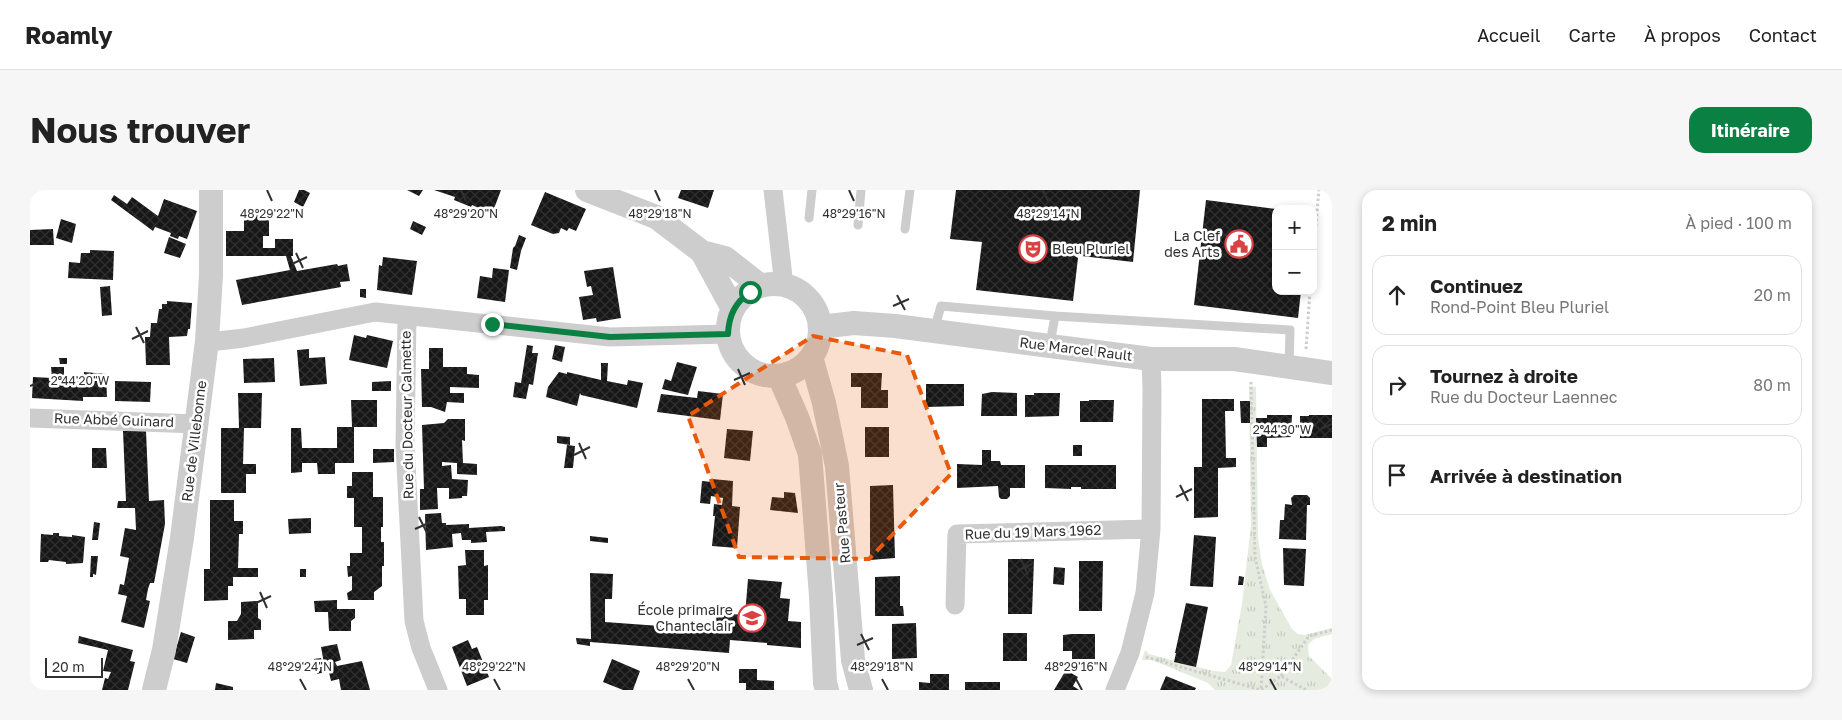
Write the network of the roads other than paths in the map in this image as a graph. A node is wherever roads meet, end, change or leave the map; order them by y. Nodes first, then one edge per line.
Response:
1 (211, 190) edge
2 (587, 190) edge
3 (773, 190) edge
4 (812, 190) edge
5 (861, 190) edge
6 (910, 190) edge
7 (809, 218) dead end
8 (858, 225) dead end
9 (905, 229) dead end
10 (702, 252) junction
11 (761, 286) junction
12 (784, 286) junction
13 (733, 309) junction
14 (407, 316) junction
15 (1055, 316) junction
16 (820, 327) junction
17 (933, 331) junction
18 (728, 334) junction
19 (207, 341) junction
20 (1050, 347) junction
21 (811, 357) junction
22 (1151, 359) junction
23 (1297, 368) junction
24 (1332, 374) edge
25 (779, 376) junction
26 (30, 418) edge
27 (198, 424) junction
28 (1151, 529) junction
29 (955, 605) dead end
30 (154, 690) edge
31 (438, 690) edge
32 (827, 690) edge
33 (861, 690) edge
34 (1115, 690) edge

1 - 19 street, Rue de Villebonne
2 - 10 street
3 - 12 street
4 - 7 lane
5 - 8 lane
6 - 9 lane
10 - 11 street
10 - 13 street
11 - 12 street
11 - 13 street
12 - 16 street
13 - 18 street
14 - 18 street
14 - 19 street
14 - 31 street, Rue du Docteur Calmette
15 - 17 lane
15 - 20 lane
15 - 23 lane
16 - 17 street, Rue Marcel Rault
16 - 21 street
17 - 20 street, Rue Marcel Rault
18 - 25 street
19 - 27 street, Rue de Villebonne
20 - 22 street, Rue Marcel Rault
21 - 25 street
21 - 33 street, Rue Pasteur
22 - 23 street, Rue Marcel Rault
22 - 28 street
23 - 24 street, Rue Marcel Rault
25 - 32 street, Rue Pasteur
26 - 27 street, Rue Abbé Guinard
27 - 30 street, Rue de Villebonne
28 - 29 street, Rue du 19 Mars 1962
28 - 34 street

